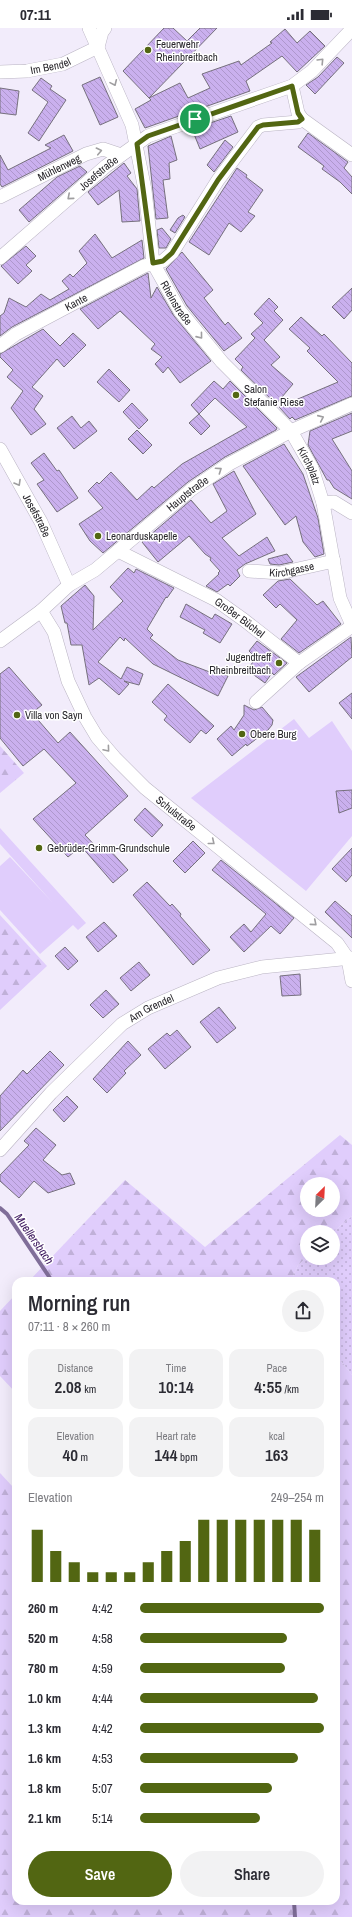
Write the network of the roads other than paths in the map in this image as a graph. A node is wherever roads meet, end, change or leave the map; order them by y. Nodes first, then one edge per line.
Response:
1 (89, 28) edge
2 (105, 28) edge
3 (352, 29) edge
4 (98, 47) junction
5 (0, 72) edge
6 (292, 86) junction
7 (302, 119) junction
8 (137, 144) junction
9 (351, 152) edge
10 (121, 154) junction
11 (0, 197) edge
12 (0, 258) edge
13 (153, 263) junction
14 (0, 346) edge
15 (352, 404) edge
16 (291, 431) junction
17 (0, 449) edge
18 (323, 503) junction
19 (352, 513) edge
20 (120, 549) junction
21 (334, 561) junction
22 (249, 571) dead end
23 (69, 585) junction
24 (41, 611) junction
25 (352, 626) edge
26 (0, 641) edge
27 (299, 663) junction
28 (256, 702) dead end
29 (350, 959) edge
30 (352, 981) edge
31 (0, 1150) edge

1 - 4 street, Rheinstraße
2 - 4 street
6 -> 3 street, Josefstraße
4 - 5 street, Im Bendel
4 -> 8 street, Rheinstraße
6 - 7 street
6 - 8 street, Josefstraße
7 - 9 street
7 - 13 street, Kante
8 - 10 street, Josefstraße
8 - 13 street, Rheinstraße
11 -> 10 street, Mühlenweg
10 -> 12 street, Josefstraße
13 - 14 street, Kante
13 -> 16 street, Rheinstraße
16 -> 15 street, Hauptstraße
16 - 18 street, Kirchplatz
20 -> 16 street, Hauptstraße
17 -> 23 street, Josefstraße
18 - 19 street
18 - 21 street, Kirchplatz
20 - 23 street, Hauptstraße
20 - 27 street, Großer Büchel
21 - 22 street, Kirchgasse
21 - 25 street, Kirchplatz
23 - 24 street, Hauptstraße
24 - 26 street, Hauptstraße
24 -> 29 street, Schulstraße
25 - 27 street
27 - 28 street
29 - 30 street, Schulstraße
29 - 31 street, Am Grendel

